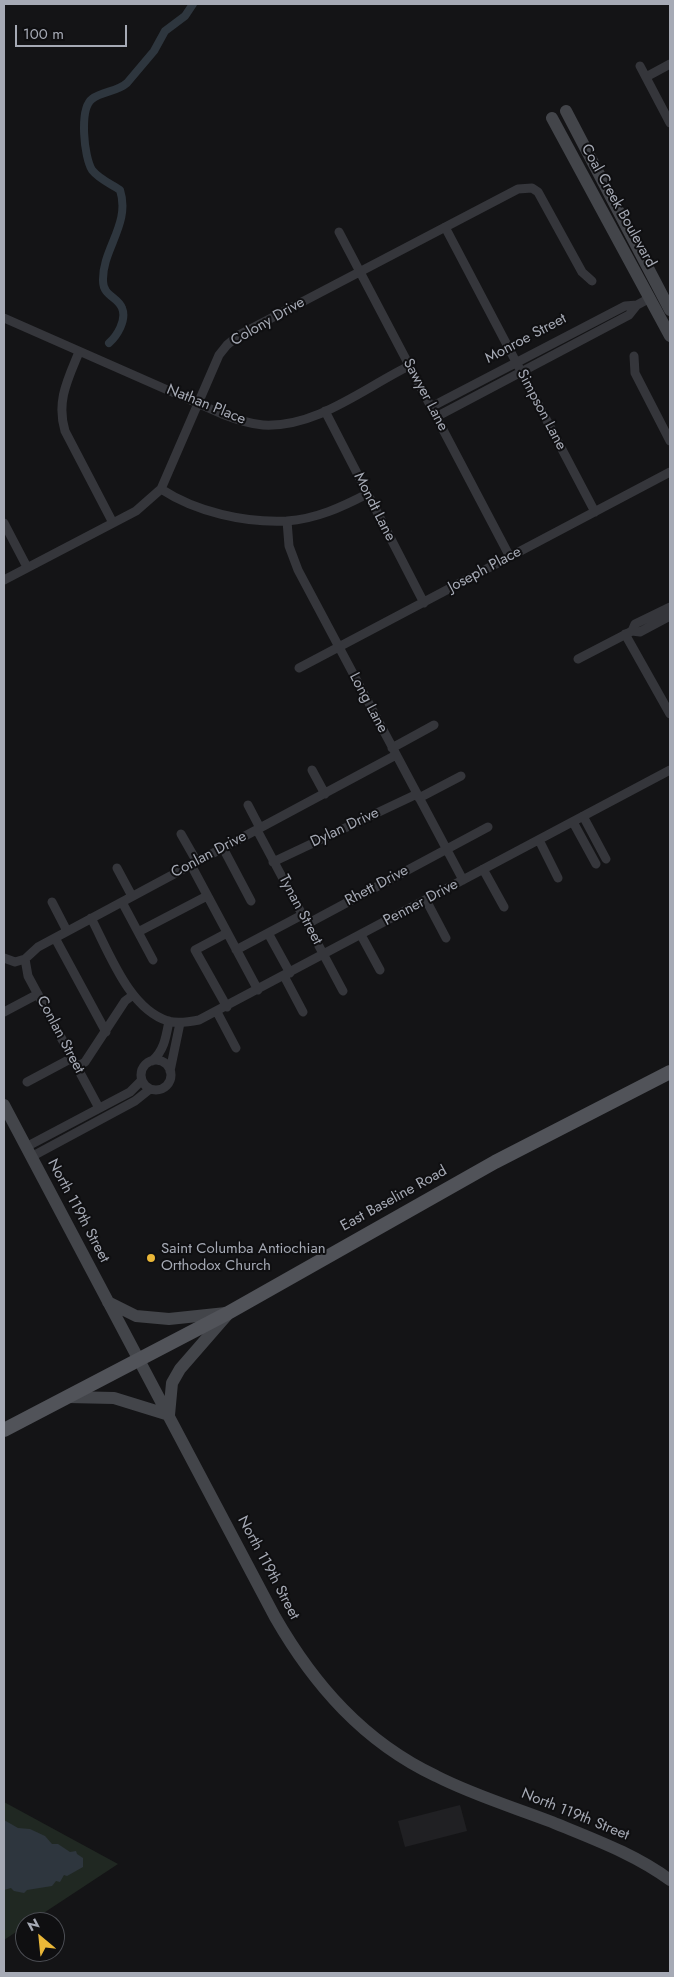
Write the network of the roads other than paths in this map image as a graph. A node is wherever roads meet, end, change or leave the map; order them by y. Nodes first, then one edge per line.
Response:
1 (670, 64) edge
2 (640, 66) dead end
3 (646, 77) junction
4 (566, 111) dead end
5 (552, 118) dead end
6 (670, 124) edge
7 (445, 227) junction
8 (339, 232) dead end
9 (360, 272) junction
10 (592, 281) dead end
11 (660, 293) edge
12 (637, 305) junction
13 (670, 310) edge
14 (4, 318) edge
15 (670, 336) edge
16 (79, 352) junction
17 (634, 356) dead end
18 (516, 362) junction
19 (409, 366) junction
20 (521, 371) junction
21 (198, 403) junction
22 (431, 407) junction
23 (324, 411) junction
24 (436, 417) junction
25 (670, 441) edge
26 (670, 472) edge
27 (161, 489) junction
28 (367, 494) junction
29 (596, 512) junction
30 (287, 521) junction
31 (4, 523) edge
32 (113, 523) junction
33 (510, 557) junction
34 (27, 568) junction
35 (4, 580) edge
36 (424, 603) junction
37 (670, 607) edge
38 (670, 616) edge
39 (629, 633) junction
40 (338, 647) junction
41 (578, 659) dead end
42 (299, 668) dead end
43 (670, 714) edge
44 (434, 725) dead end
45 (394, 752) junction
46 (312, 770) dead end
47 (670, 770) edge
48 (461, 776) dead end
49 (325, 794) junction
50 (418, 796) junction
51 (248, 805) dead end
52 (583, 816) junction
53 (574, 822) junction
54 (488, 827) dead end
55 (258, 829) junction
56 (181, 834) dead end
57 (539, 840) junction
58 (223, 848) junction
59 (446, 849) junction
60 (606, 859) dead end
61 (273, 862) junction
62 (194, 864) junction
63 (596, 864) dead end
64 (117, 868) dead end
65 (483, 869) junction
66 (558, 878) dead end
67 (463, 880) junction
68 (132, 896) junction
69 (207, 896) junction
70 (426, 900) junction
71 (251, 901) dead end
72 (52, 902) dead end
73 (122, 902) junction
74 (504, 907) dead end
75 (302, 915) junction
76 (91, 918) junction
77 (307, 924) junction
78 (68, 931) junction
79 (138, 932) junction
80 (227, 933) junction
81 (268, 933) junction
82 (361, 935) junction
83 (54, 938) junction
84 (446, 938) dead end
85 (236, 950) junction
86 (324, 955) junction
87 (4, 958) edge
88 (26, 959) junction
89 (153, 960) dead end
90 (380, 970) dead end
91 (287, 975) junction
92 (258, 990) junction
93 (343, 991) dead end
94 (38, 994) junction
95 (133, 995) junction
96 (227, 1007) junction
97 (4, 1012) edge
98 (217, 1012) junction
99 (303, 1012) dead end
100 (169, 1022) junction
101 (180, 1023) junction
102 (106, 1032) junction
103 (236, 1048) dead end
104 (72, 1058) junction
105 (152, 1061) junction
106 (77, 1067) junction
107 (170, 1071) junction
108 (670, 1072) edge
109 (142, 1080) junction
110 (27, 1082) dead end
111 (150, 1089) junction
112 (4, 1105) edge
113 (99, 1108) junction
114 (28, 1152) junction
115 (108, 1302) junction
116 (228, 1313) junction
117 (139, 1360) junction
118 (68, 1397) junction
119 (169, 1415) junction
120 (4, 1430) edge
121 (670, 1880) edge

1 - 3 street
2 - 3 street
3 - 6 street
4 - 11 main road, Coal Creek Boulevard
5 - 11 main road, Coal Creek Boulevard
7 - 9 street, Colony Drive
7 - 10 street, Colony Drive
7 - 18 street, Simpson Lane
8 - 9 street, Sawyer Lane
9 - 19 street, Sawyer Lane
9 - 21 street, Colony Drive
11 - 12 street, Monroe Street
11 - 13 main road, Coal Creek Boulevard
11 - 15 main road, Coal Creek Boulevard
12 - 18 street, Monroe Street
12 - 20 street, Monroe Street
14 - 16 street, Nathan Place
16 - 21 street, Nathan Place
16 - 32 street
17 - 25 street
18 - 20 street, Simpson Lane
18 - 22 street, Monroe Street
19 - 22 street, Sawyer Lane
19 - 23 street, Nathan Place
20 - 24 street, Monroe Street
20 - 29 street, Simpson Lane
21 - 23 street, Nathan Place
21 - 27 street, Colony Drive
22 - 24 street, Sawyer Lane
23 - 28 street, Mondt Lane
24 - 33 street, Sawyer Lane
26 - 29 street, Joseph Place
27 - 30 street
27 - 32 street, Colony Drive
28 - 30 street
28 - 36 street, Mondt Lane
29 - 33 street, Joseph Place
30 - 40 street, Long Lane
31 - 34 street
32 - 34 street, Colony Drive
33 - 36 street, Joseph Place
34 - 35 street, Colony Drive
36 - 40 street, Joseph Place
37 - 39 street
38 - 39 street
39 - 41 street
39 - 43 street
40 - 42 street, Joseph Place
40 - 45 street, Long Lane
44 - 45 street, Conlan Drive
45 - 49 street, Conlan Drive
45 - 50 street, Long Lane
46 - 49 street
47 - 52 street, Penner Drive
48 - 50 street, Dylan Drive
49 - 55 street, Conlan Drive
50 - 59 street, Long Lane
50 - 61 street, Dylan Drive
51 - 55 street, Tynan Street
52 - 53 street, Penner Drive
52 - 60 street
53 - 57 street, Penner Drive
53 - 63 street
54 - 59 street, Rhett Drive
55 - 58 street, Conlan Drive
55 - 61 street, Tynan Street
56 - 62 street
57 - 65 street, Penner Drive
57 - 66 street
58 - 62 street, Conlan Drive
58 - 71 street
59 - 67 street, Long Lane
59 - 77 street, Rhett Drive
61 - 75 street, Tynan Street
62 - 68 street, Conlan Drive
62 - 69 street
64 - 68 street
65 - 67 street, Penner Drive
65 - 74 street
67 - 70 street, Penner Drive
68 - 73 street, Conlan Drive
69 - 79 street
69 - 80 street
70 - 82 street, Penner Drive
70 - 84 street
72 - 78 street
73 - 76 street, Conlan Drive
73 - 79 street
75 - 77 street, Tynan Street
75 - 81 street
76 - 78 street, Conlan Drive
76 - 95 street
77 - 86 street, Tynan Street
78 - 83 street, Conlan Drive
79 - 89 street
80 - 85 street
80 - 96 street
81 - 85 street
81 - 91 street
82 - 86 street, Penner Drive
82 - 90 street
83 - 88 street, Conlan Drive
83 - 102 street
85 - 92 street
86 - 91 street, Penner Drive
86 - 93 street, Tynan Street
87 - 88 street
88 - 94 street, Conlan Street
91 - 92 street, Penner Drive
91 - 99 street
92 - 96 street, Penner Drive
94 - 97 street
94 - 104 street, Conlan Street
95 - 100 street
95 - 102 street
96 - 98 street, Penner Drive
98 - 101 street, Penner Drive
98 - 103 street
100 - 101 street, Penner Drive
100 - 105 street
101 - 107 street
102 - 106 street
104 - 106 street, Conlan Street
104 - 110 street
105 - 107 street
105 - 109 street
106 - 113 street, Conlan Street
107 - 111 street
108 - 116 main road, East Baseline Road
109 - 111 street
109 - 113 street
111 - 114 street
112 - 114 main road, North 119th Street
113 - 114 street
114 - 115 main road, North 119th Street
115 - 116 main road
115 - 117 main road, North 119th Street
116 - 117 main road, East Baseline Road
116 - 119 main road
117 - 118 main road, East Baseline Road
117 - 119 main road, North 119th Street
118 - 119 main road
118 - 120 main road, East Baseline Road
119 - 121 main road, North 119th Street

